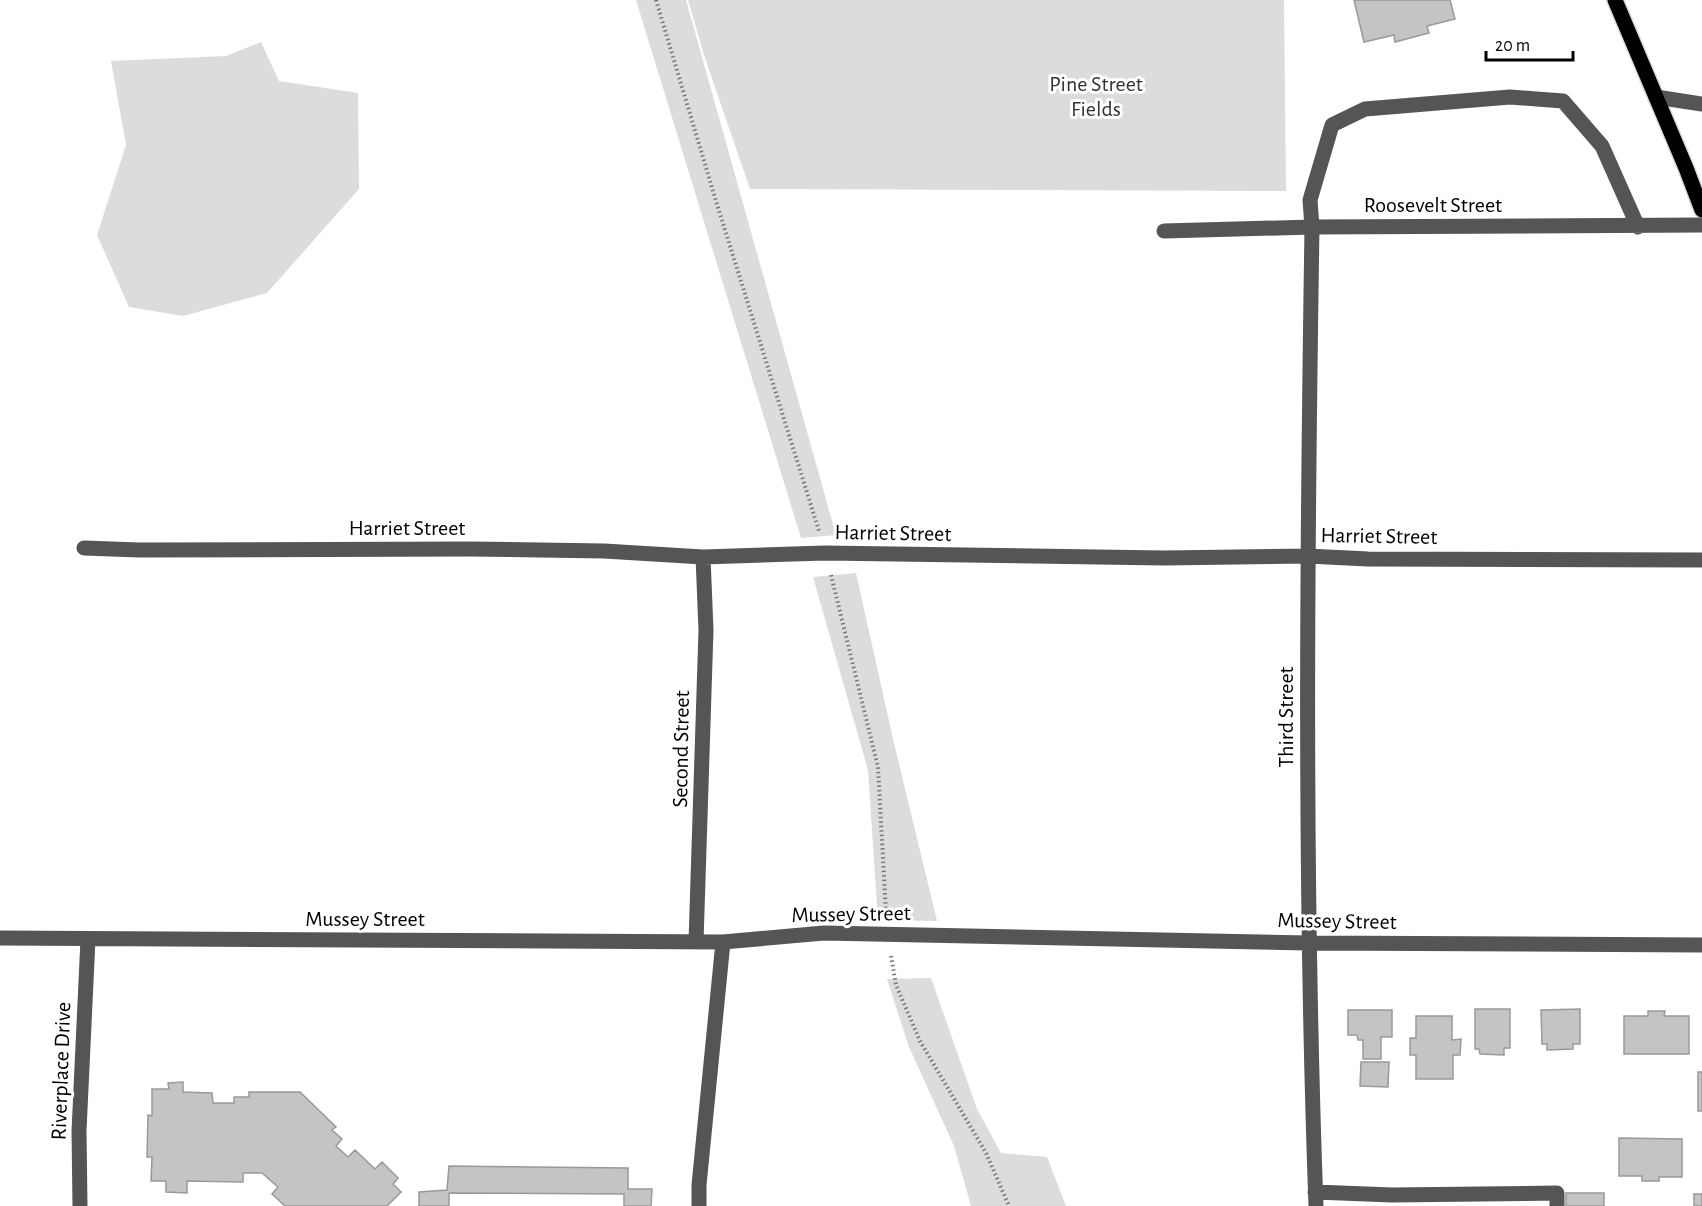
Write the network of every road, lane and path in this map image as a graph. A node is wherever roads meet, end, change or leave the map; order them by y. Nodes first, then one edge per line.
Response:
1 (656, 0) edge
2 (1615, 0) edge
3 (1656, 97) junction
4 (1702, 104) edge
5 (1702, 210) edge
6 (1702, 225) edge
7 (1638, 226) junction
8 (1312, 227) junction
9 (1164, 231) dead end
10 (819, 533) dead end
11 (84, 548) dead end
12 (1307, 556) junction
13 (703, 557) junction
14 (1702, 560) edge
15 (829, 567) dead end
16 (887, 934) junction
17 (0, 938) edge
18 (88, 939) junction
19 (696, 942) junction
20 (723, 942) junction
21 (1310, 943) junction
22 (1702, 945) edge
23 (1316, 1199) edge
24 (80, 1206) edge
25 (699, 1206) edge
26 (1009, 1206) edge
27 (1557, 1206) edge

1 - 10 path
2 - 3 main road
3 - 4 street
3 - 5 main road
6 - 7 street, Roosevelt Street
7 - 8 street, Roosevelt Street
7 - 8 street, Third Street
8 - 9 street, Roosevelt Street
8 - 12 street, Third Street
11 - 13 street, Harriet Street
12 - 13 street, Harriet Street
12 - 14 street, Harriet Street
12 - 21 street, Third Street
13 - 19 street, Second Street
15 - 16 path
16 - 20 street, Mussey Street
16 - 21 street, Mussey Street
16 - 26 path
17 - 18 street, Mussey Street
18 - 19 street, Mussey Street
18 - 24 street, Riverplace Drive
19 - 20 street, Mussey Street
20 - 25 street
21 - 22 street, Mussey Street
21 - 23 street, Third Street
23 - 27 street

